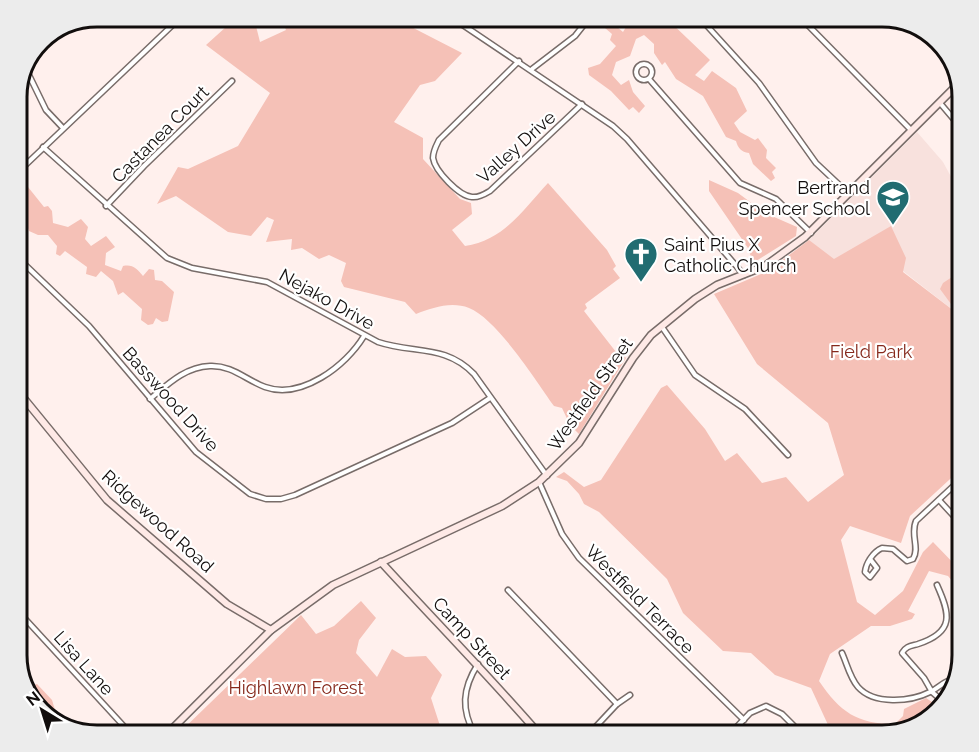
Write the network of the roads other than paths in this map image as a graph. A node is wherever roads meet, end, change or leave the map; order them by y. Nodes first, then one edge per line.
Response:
1 (169, 27) edge
2 (468, 27) edge
3 (582, 27) edge
4 (709, 27) edge
5 (811, 27) edge
6 (519, 61) junction
7 (532, 69) junction
8 (30, 77) edge
9 (649, 79) junction
10 (232, 81) dead end
11 (952, 90) edge
12 (939, 103) junction
13 (582, 104) junction
14 (952, 117) edge
15 (63, 128) junction
16 (912, 131) junction
17 (43, 147) junction
18 (27, 163) edge
19 (849, 194) junction
20 (106, 206) junction
21 (810, 233) junction
22 (27, 267) edge
23 (745, 276) junction
24 (662, 327) junction
25 (363, 336) junction
26 (490, 398) junction
27 (150, 399) junction
28 (27, 402) edge
29 (788, 455) dead end
30 (547, 476) junction
31 (539, 482) junction
32 (952, 488) edge
33 (939, 500) junction
34 (952, 514) edge
35 (870, 559) dead end
36 (381, 562) junction
37 (937, 585) dead end
38 (508, 590) dead end
39 (27, 621) edge
40 (271, 630) junction
41 (842, 653) dead end
42 (478, 664) junction
43 (947, 681) edge
44 (932, 692) junction
45 (630, 695) dead end
46 (938, 697) edge
47 (617, 704) junction
48 (744, 720) junction
49 (123, 725) edge
50 (176, 725) edge
51 (471, 725) edge
52 (531, 725) edge
53 (597, 725) edge
54 (739, 725) edge
55 (793, 725) edge

1 - 15 street
2 - 6 street
3 - 7 street
4 - 19 street
5 - 16 street
6 - 7 street
6 - 13 street, Valley Drive
7 - 13 street
8 - 15 street
9 - 9 street
9 - 21 street
10 - 20 street, Castanea Court
11 - 12 main road, Westfield Street
12 - 14 street
12 - 16 main road, Westfield Street
13 - 23 street
15 - 17 street
16 - 19 main road, Westfield Street
17 - 18 street
17 - 20 street, Nejako Drive
19 - 21 main road, Westfield Street
20 - 25 street, Nejako Drive
21 - 23 main road, Westfield Street
22 - 27 street, Basswood Drive
23 - 24 main road, Westfield Street
24 - 29 street
24 - 30 main road, Westfield Street
25 - 26 street, Nejako Drive
25 - 27 street
26 - 27 street, Basswood Drive
26 - 30 street, Nejako Drive
28 - 40 main road, Ridgewood Road
30 - 31 main road, Westfield Street
31 - 36 main road, Westfield Street
31 - 48 street, Westfield Terrace
32 - 33 street
33 - 34 street
33 - 35 street
36 - 40 main road, Westfield Street
36 - 42 main road, Camp Street
37 - 44 street
38 - 47 street
39 - 49 street, Lisa Lane
40 - 50 main road, Westfield Street
41 - 44 street
42 - 51 street
42 - 52 main road, Camp Street
43 - 44 street
44 - 46 street
45 - 47 street
47 - 53 street
48 - 54 street
48 - 55 street

